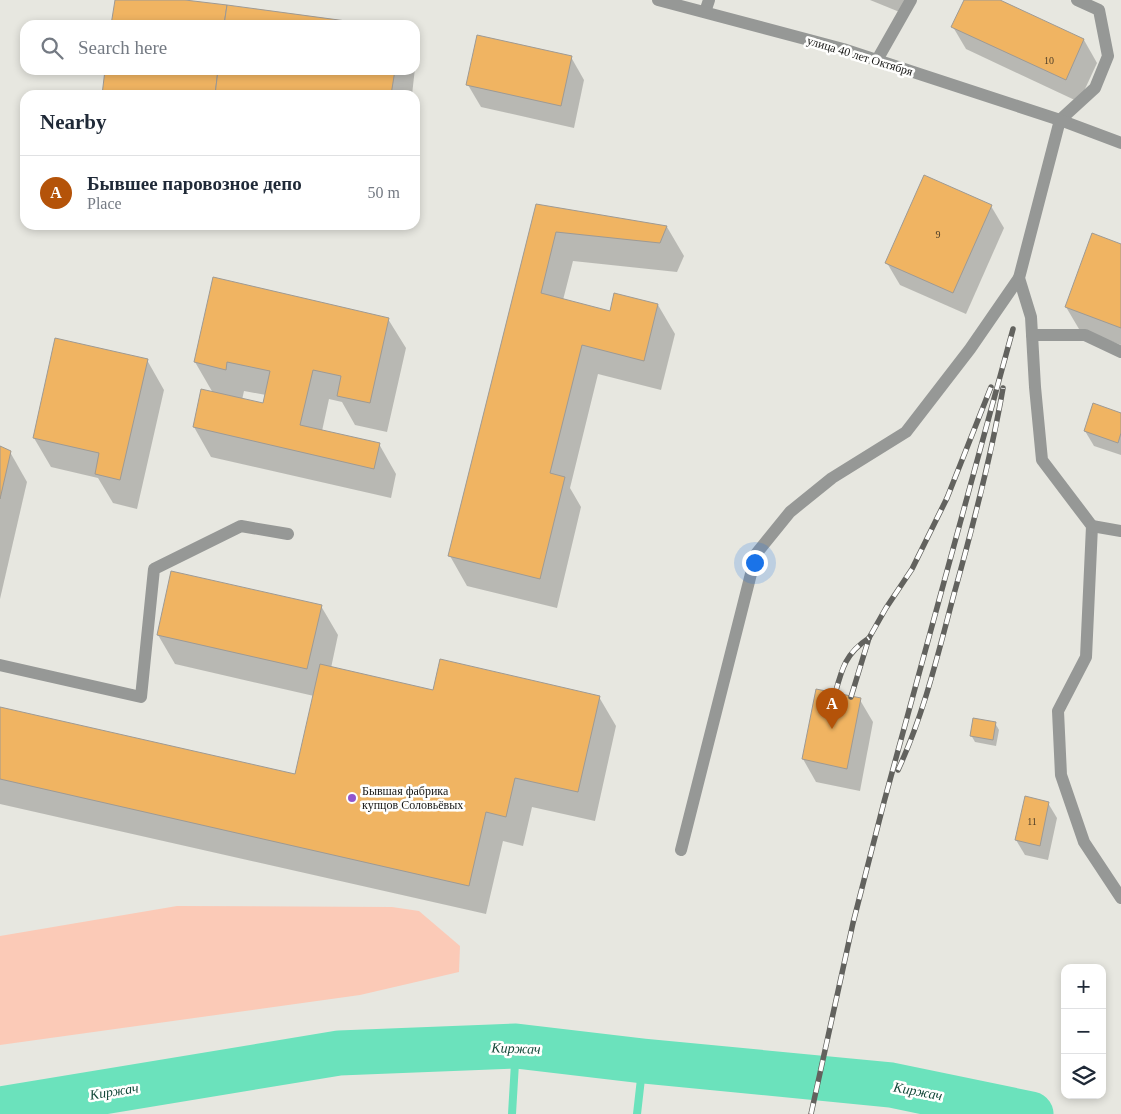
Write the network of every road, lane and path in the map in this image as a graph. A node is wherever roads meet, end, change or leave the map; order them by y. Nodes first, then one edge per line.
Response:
1 (658, 0) edge
2 (911, 0) edge
3 (1077, 0) edge
4 (1097, 5) edge
5 (707, 6) edge
6 (877, 60) junction
7 (1060, 120) junction
8 (1121, 143) edge
9 (1019, 278) junction
10 (1032, 335) junction
11 (1121, 352) edge
12 (1092, 526) junction
13 (1121, 532) edge
14 (288, 534) dead end
15 (0, 664) edge
16 (681, 850) dead end
17 (1121, 898) edge

1 - 5 street, улица 40 лет Октября
2 - 6 street
3 - 4 street
4 - 7 street
5 - 6 street, улица 40 лет Октября
6 - 7 street, улица 40 лет Октября
7 - 8 street, улица 40 лет Октября
7 - 9 street
9 - 10 street
9 - 16 street
10 - 11 street
10 - 12 street
12 - 13 street
12 - 17 street
14 - 15 street

